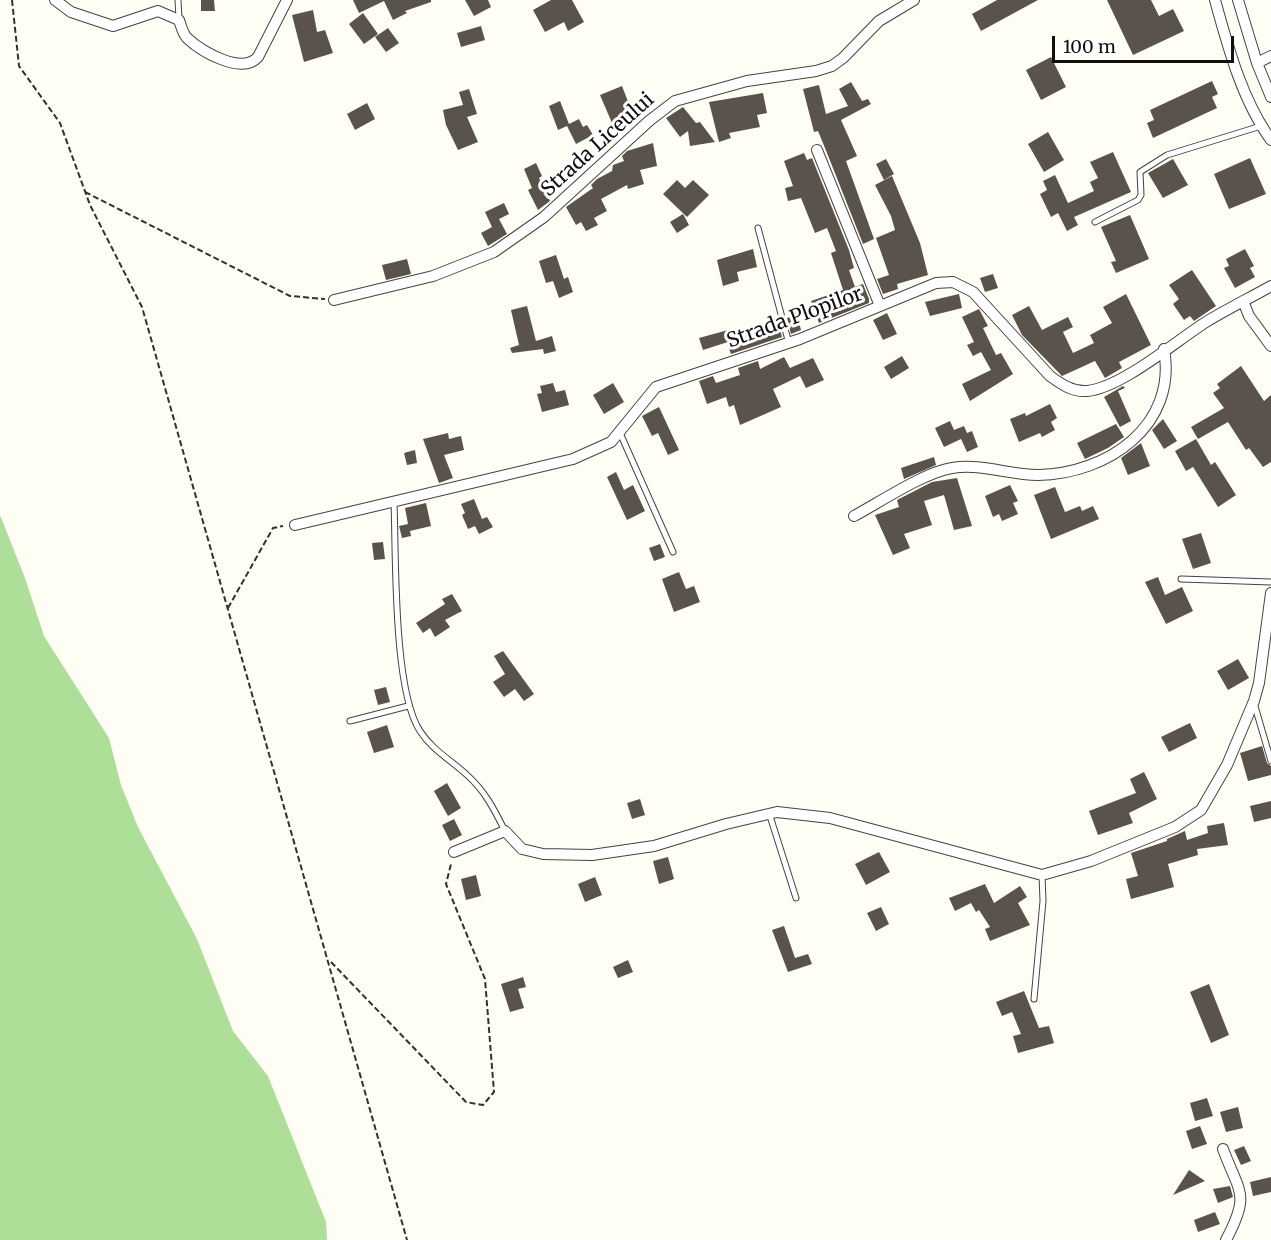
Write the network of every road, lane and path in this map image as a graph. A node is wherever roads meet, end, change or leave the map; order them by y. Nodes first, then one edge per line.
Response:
1 (12, 0) edge
2 (55, 0) edge
3 (178, 0) edge
4 (287, 0) edge
5 (914, 0) edge
6 (1215, 0) edge
7 (1238, 0) edge
8 (179, 20) junction
9 (1271, 56) edge
10 (1257, 63) junction
11 (1271, 97) edge
12 (1261, 126) junction
13 (1271, 140) edge
14 (817, 150) dead end
15 (85, 192) junction
16 (1095, 222) dead end
17 (758, 228) dead end
18 (1271, 286) edge
19 (334, 300) joint
20 (1243, 301) junction
21 (880, 306) junction
22 (788, 340) junction
23 (1271, 346) edge
24 (1164, 349) junction
25 (620, 433) junction
26 (394, 501) junction
27 (854, 516) dead end
28 (295, 525) joint
29 (673, 552) dead end
30 (1181, 579) dead end
31 (1271, 582) edge
32 (1271, 593) edge
33 (228, 608) junction
34 (1254, 701) junction
35 (408, 706) junction
36 (350, 721) dead end
37 (1271, 761) edge
38 (769, 813) junction
39 (506, 831) junction
40 (454, 852) joint
41 (1042, 875) junction
42 (796, 898) dead end
43 (328, 960) junction
44 (1034, 999) dead end
45 (1223, 1149) dead end
46 (407, 1240) edge
47 (1226, 1240) edge

1 - 15 path
2 - 8 street
3 - 8 lane
4 - 8 street
5 - 19 street, Strada Liceului
6 - 12 street
7 - 10 street
9 - 10 street
10 - 11 street
12 - 13 street
12 - 16 lane
14 - 21 street
15 - 19 path
15 - 33 path
17 - 22 lane
18 - 20 street, Strada Plopilor
20 - 23 street
20 - 24 street, Strada Plopilor
21 - 22 street, Strada Plopilor
21 - 24 street, Strada Plopilor
22 - 25 street, Strada Plopilor
24 - 27 street
25 - 26 street, Strada Plopilor
25 - 29 lane
26 - 28 street, Strada Plopilor
26 - 35 lane
28 - 33 path
30 - 31 lane
32 - 34 street
33 - 43 path
34 - 37 lane
34 - 41 street
35 - 36 lane
35 - 39 lane
38 - 39 street
38 - 41 street
38 - 42 lane
39 - 40 street
40 - 43 path
41 - 44 lane
43 - 46 path
45 - 47 street

